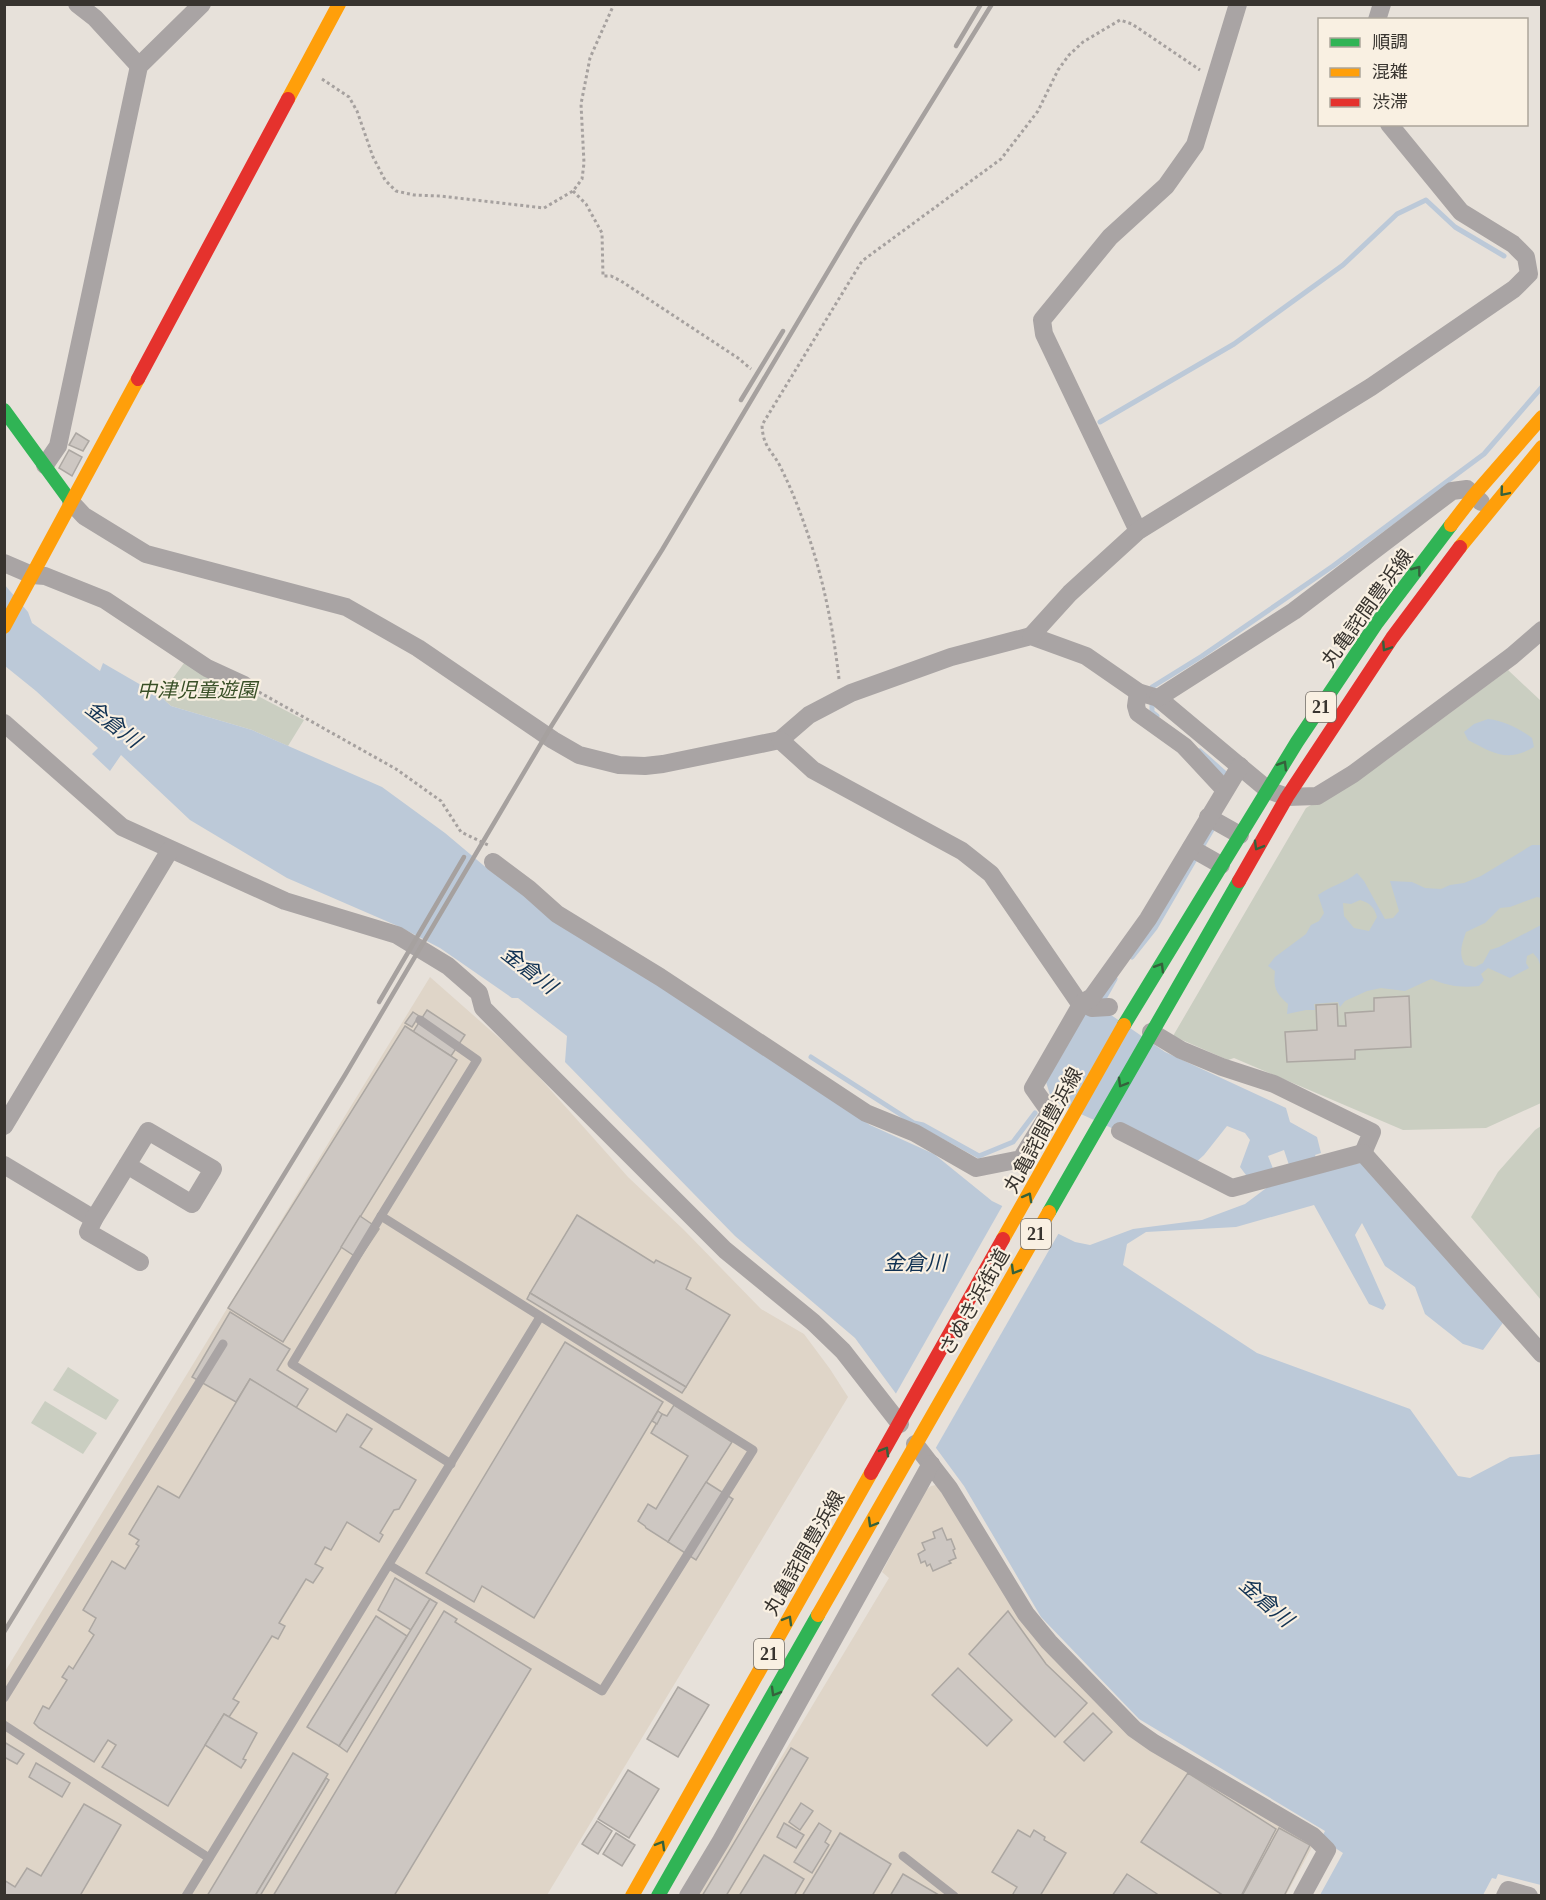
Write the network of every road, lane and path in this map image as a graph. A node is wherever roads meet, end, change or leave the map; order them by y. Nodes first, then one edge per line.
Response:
1 (77, 4) edge
2 (202, 4) edge
3 (339, 4) edge
4 (614, 4) edge
5 (1238, 4) edge
6 (140, 66) junction
7 (304, 70) junction
8 (1215, 80) junction
9 (1391, 126) edge
10 (573, 191) junction
11 (751, 369) dead end
12 (4, 410) edge
13 (1542, 417) edge
14 (1542, 447) edge
15 (45, 465) junction
16 (1474, 495) junction
17 (71, 502) junction
18 (1488, 511) junction
19 (1138, 531) junction
20 (4, 563) edge
21 (30, 579) junction
22 (4, 627) edge
23 (1542, 630) edge
24 (1030, 636) junction
25 (244, 685) joint
26 (1149, 696) junction
27 (841, 699) junction
28 (4, 723) edge
29 (780, 740) junction
30 (1232, 779) junction
31 (1268, 790) junction
32 (1287, 797) junction
33 (1215, 821) junction
34 (1240, 835) junction
35 (170, 850) junction
36 (1197, 851) junction
37 (493, 855) joint
38 (1221, 865) junction
39 (1097, 1007) junction
40 (420, 1020) dead end
41 (1151, 1032) junction
42 (4, 1126) edge
43 (1120, 1131) dead end
44 (1363, 1153) junction
45 (4, 1165) edge
46 (127, 1165) junction
47 (381, 1216) junction
48 (94, 1219) junction
49 (140, 1262) dead end
50 (540, 1317) junction
51 (223, 1344) dead end
52 (1542, 1354) edge
53 (903, 1418) junction
54 (918, 1439) junction
55 (451, 1464) junction
56 (931, 1464) junction
57 (389, 1565) junction
58 (4, 1698) edge
59 (4, 1725) edge
60 (903, 1856) dead end
61 (209, 1858) junction
62 (186, 1896) edge
63 (632, 1896) edge
64 (658, 1896) edge
65 (688, 1896) edge
66 (954, 1896) edge
67 (1302, 1896) edge
68 (1505, 1896) edge
69 (1529, 1896) edge

1 - 6 street
2 - 6 street
3 - 7 main road
4 - 10 path
5 - 8 street
6 - 15 street
7 - 10 path
7 - 17 main road
8 - 19 street
8 - 27 path
9 - 19 street
10 - 11 path
12 - 15 main road
13 - 16 main road, 丸亀詫間豊浜線 / 21
14 -> 18 main road, 丸亀詫間豊浜線 / 21
15 - 17 main road
16 - 18 street
16 - 26 street
31 -> 16 main road, 丸亀詫間豊浜線 / 21
17 - 21 main road
17 - 29 street
18 -> 32 main road, 丸亀詫間豊浜線 / 21
19 - 24 street
20 - 21 street
21 - 22 main road
21 - 25 street
23 - 32 street
24 - 26 street
24 - 27 street
25 - 37 path
26 - 30 street
26 - 30 street
27 - 29 street
28 - 35 street
29 - 39 street
30 - 31 street
30 - 33 street
31 - 32 street
31 - 34 main road, 丸亀詫間豊浜線 / 21
32 -> 41 main road, 丸亀詫間豊浜線 / 21
33 - 34 street
33 - 36 street
34 - 38 main road, 丸亀詫間豊浜線 / 21
35 - 42 street
35 - 53 street
36 - 38 street
36 - 39 street
37 - 39 street
53 -> 38 main road, 丸亀詫間豊浜線 / 21
40 - 47 lane
41 - 44 street
41 -> 54 main road, さぬき浜街道 / 21
43 - 44 street
44 - 52 street
45 - 48 street
46 - 46 street
46 - 48 street
47 - 50 lane
47 - 55 lane
48 - 49 street
50 - 55 lane
50 - 57 lane
51 - 58 lane
63 -> 53 main road, 丸亀詫間豊浜線 / 21
54 - 56 street
54 -> 64 main road, 21
55 - 57 lane
56 - 65 street
56 - 67 street
57 - 61 lane
59 - 61 lane
60 - 66 lane
61 - 62 lane
68 - 69 street

